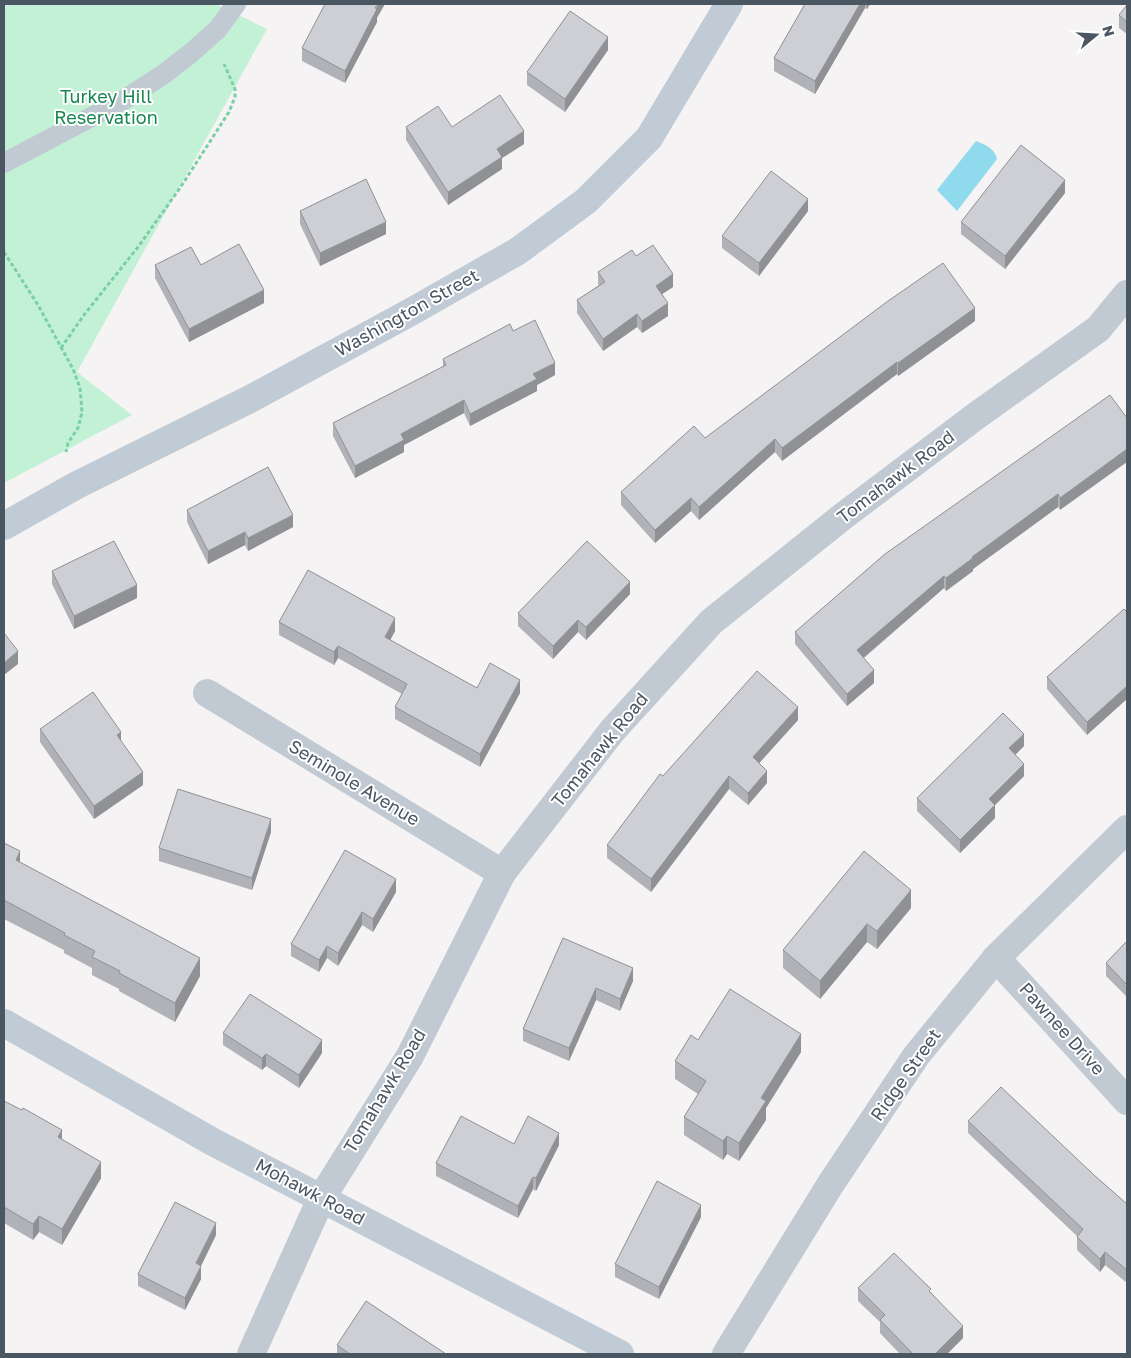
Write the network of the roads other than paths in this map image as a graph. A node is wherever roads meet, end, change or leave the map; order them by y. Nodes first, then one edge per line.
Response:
1 (236, 4) edge
2 (729, 4) edge
3 (4, 163) edge
4 (1127, 294) edge
5 (4, 526) edge
6 (207, 693) dead end
7 (1127, 829) edge
8 (502, 873) junction
9 (996, 958) junction
10 (4, 1023) edge
11 (1127, 1101) edge
12 (320, 1198) junction
13 (251, 1354) edge
14 (620, 1354) edge
15 (726, 1354) edge

1 - 3 lane
2 - 5 street, Washington Street
4 - 8 street, Tomahawk Road
6 - 8 street, Seminole Avenue
7 - 9 street, Ridge Street
8 - 12 street, Tomahawk Road
9 - 11 street, Pawnee Drive
9 - 15 street, Ridge Street
10 - 12 street, Mohawk Road
12 - 13 street, Tomahawk Road
12 - 14 street, Mohawk Road

